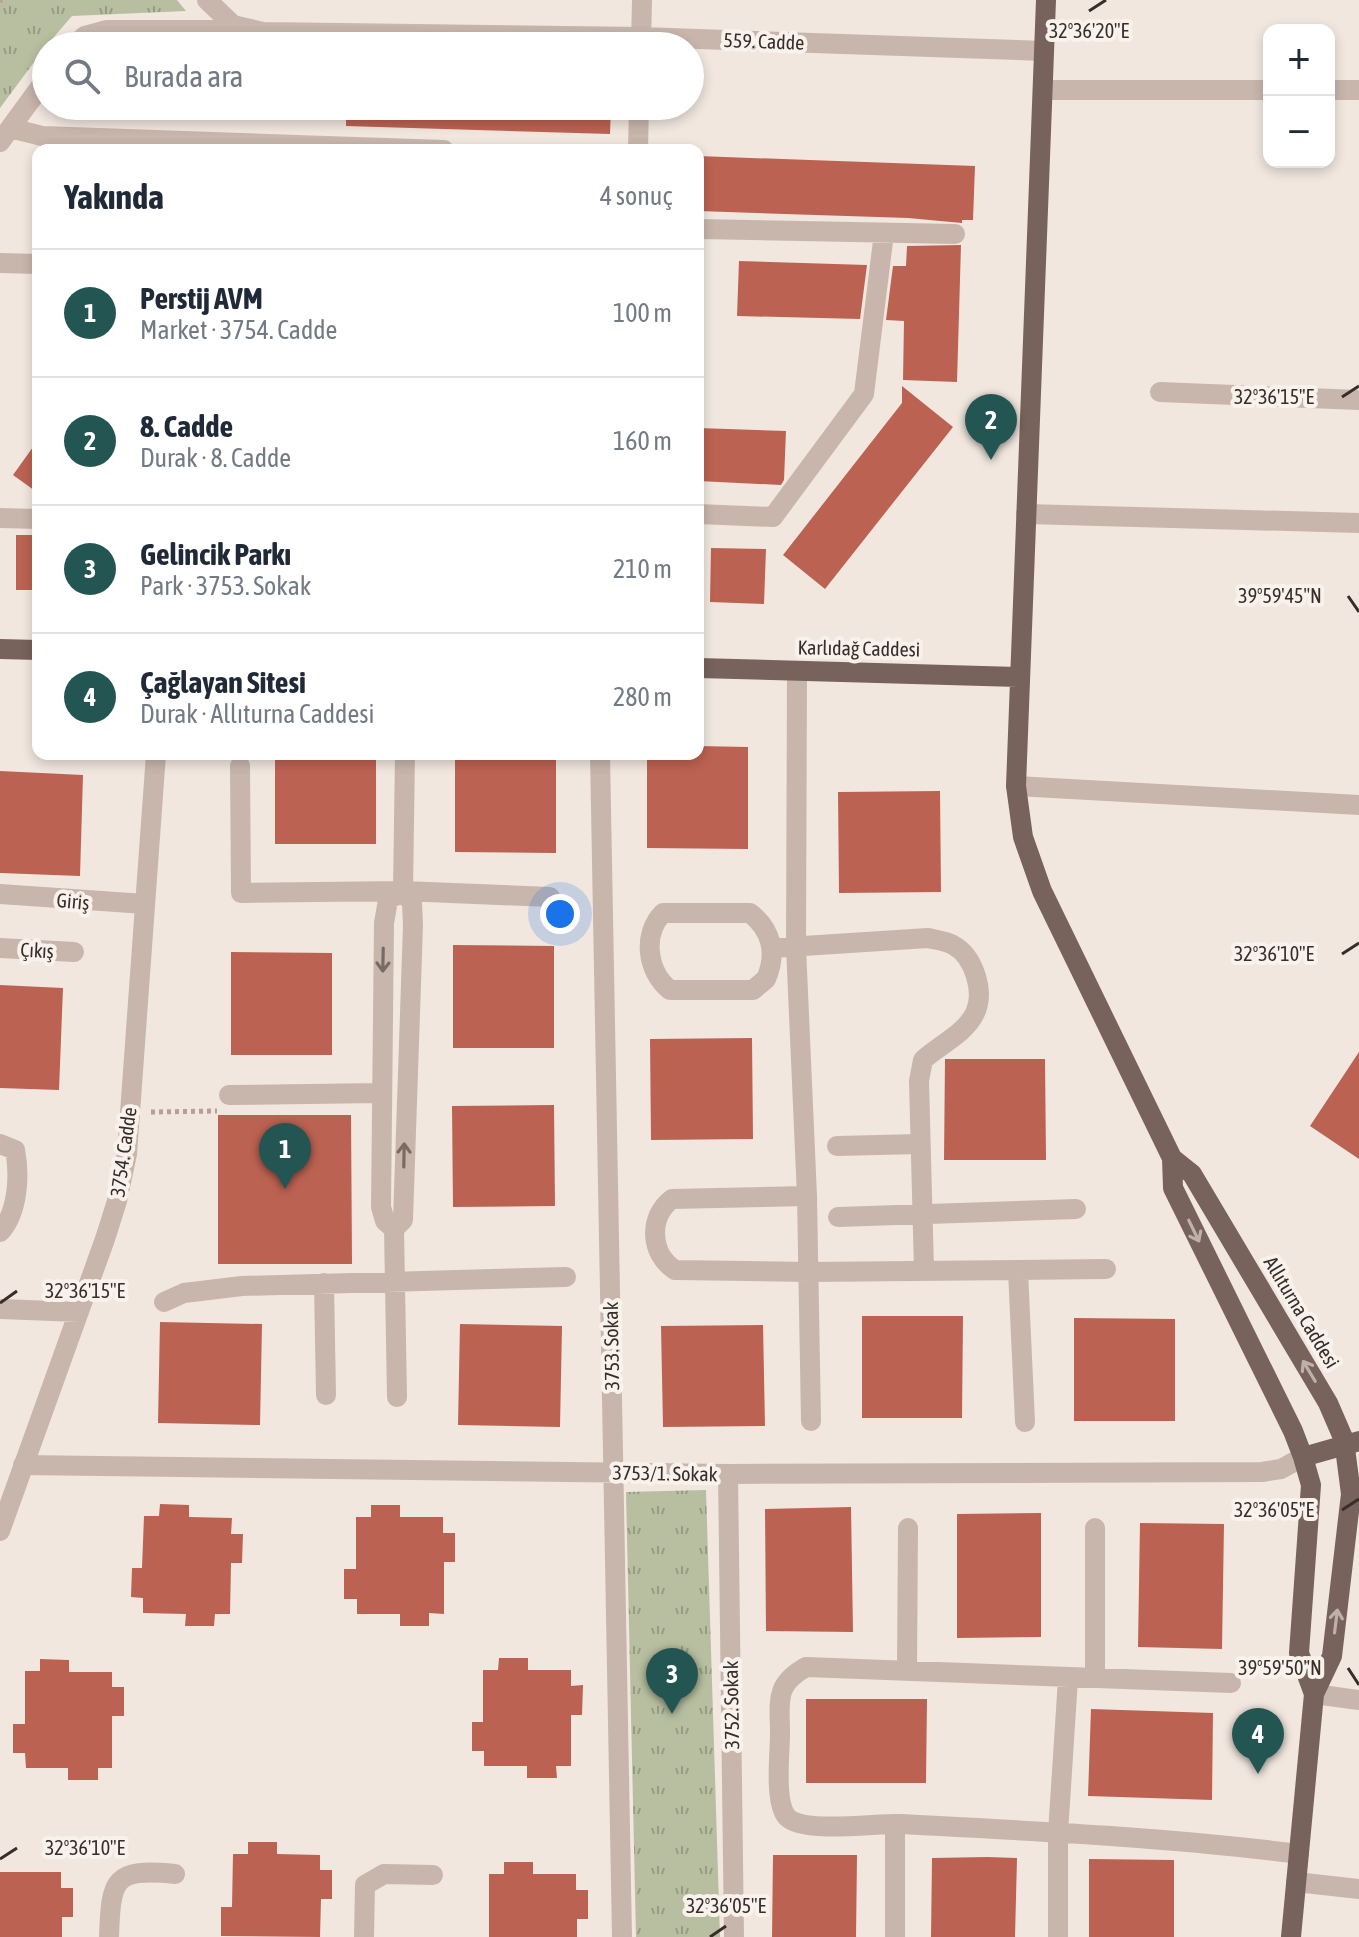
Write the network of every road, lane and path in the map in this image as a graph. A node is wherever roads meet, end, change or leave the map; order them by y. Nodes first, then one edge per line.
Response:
1 (207, 0) edge
2 (642, 0) edge
3 (1046, 0) edge
4 (247, 30) junction
5 (100, 32) edge
6 (313, 32) edge
7 (641, 32) edge
8 (704, 43) edge
9 (1044, 51) junction
10 (1043, 90) junction
11 (1263, 90) edge
12 (1335, 90) edge
13 (1359, 90) edge
14 (32, 98) edge
15 (639, 120) edge
16 (5, 135) edge
17 (272, 144) edge
18 (638, 144) edge
19 (704, 229) edge
20 (884, 233) junction
21 (955, 234) dead end
22 (0, 263) edge
23 (32, 264) edge
24 (1160, 392) dead end
25 (1359, 400) edge
26 (704, 514) edge
27 (1026, 514) junction
28 (0, 518) edge
29 (32, 519) edge
30 (1359, 523) edge
31 (0, 649) edge
32 (32, 650) edge
33 (704, 668) edge
34 (797, 671) junction
35 (1019, 677) junction
36 (156, 760) edge
37 (405, 760) edge
38 (600, 760) edge
39 (240, 766) dead end
40 (1016, 786) junction
41 (1359, 805) edge
42 (403, 891) junction
43 (0, 894) edge
44 (550, 897) dead end
45 (145, 904) junction
46 (796, 947) junction
47 (0, 948) edge
48 (772, 948) junction
49 (74, 952) dead end
50 (381, 1093) junction
51 (229, 1095) dead end
52 (0, 1144) edge
53 (920, 1144) junction
54 (837, 1146) dead end
55 (1172, 1158) junction
56 (807, 1196) junction
57 (1076, 1209) dead end
58 (924, 1214) junction
59 (838, 1217) dead end
60 (394, 1229) junction
61 (0, 1232) edge
62 (1106, 1269) dead end
63 (924, 1270) junction
64 (1018, 1271) junction
65 (809, 1272) junction
66 (566, 1277) dead end
67 (395, 1280) junction
68 (324, 1283) junction
69 (164, 1302) dead end
70 (0, 1309) edge
71 (79, 1312) junction
72 (326, 1395) dead end
73 (397, 1397) dead end
74 (811, 1421) dead end
75 (1025, 1422) dead end
76 (1352, 1443) edge
77 (1303, 1457) junction
78 (23, 1465) junction
79 (613, 1472) junction
80 (728, 1474) junction
81 (908, 1528) dead end
82 (1095, 1528) dead end
83 (0, 1531) edge
84 (907, 1670) junction
85 (1095, 1678) junction
86 (1068, 1679) junction
87 (1231, 1683) dead end
88 (1314, 1694) junction
89 (1359, 1700) edge
90 (895, 1824) junction
91 (1058, 1833) junction
92 (1299, 1854) junction
93 (175, 1874) dead end
94 (433, 1875) dead end
95 (1296, 1882) junction
96 (1359, 1889) edge
97 (109, 1937) edge
98 (364, 1937) edge
99 (622, 1937) edge
100 (734, 1937) edge
101 (895, 1937) edge
102 (1058, 1937) edge
103 (1291, 1937) edge

1 - 4 street
2 - 7 street
3 - 9 main road, Allıturna Caddesi
4 - 5 street, 559. Cadde
4 - 6 street, 559. Cadde
8 - 9 street, 559. Cadde
9 - 10 main road, Allıturna Caddesi
10 - 11 street
10 - 27 main road, Allıturna Caddesi
12 - 13 street
14 - 16 street
15 - 18 street
16 - 17 street
19 - 20 street
20 - 21 street
20 - 26 street
22 - 23 street
24 - 25 street
27 - 30 street
27 - 35 main road, Allıturna Caddesi
28 - 29 street
31 - 32 main road
33 - 34 main road, Karlıdağ Caddesi
34 - 35 main road, Karlıdağ Caddesi
34 - 46 street
35 - 40 main road, Allıturna Caddesi
36 - 45 street, 3754. Cadde
37 - 42 street
38 - 79 street, 3753. Sokak
39 - 42 street
40 - 41 street
40 - 55 main road, Allıturna Caddesi
42 - 44 street
42 -> 50 street
60 -> 42 street
43 - 45 street, Giriş
45 - 71 street, 3754. Cadde
46 - 48 street
46 - 53 street
46 - 56 street
47 - 49 street, Çıkış
48 - 48 street
50 - 51 street
50 - 60 street
52 - 61 street
53 - 54 street
53 - 58 street
76 -> 55 main road, Allıturna Caddesi
55 -> 77 main road, Allıturna Caddesi
56 - 65 street
56 - 65 street
57 - 58 street
58 - 59 street
58 - 63 street
60 - 67 street
62 - 64 street
63 - 64 street
63 - 65 street
64 - 75 street
65 - 74 street
66 - 67 street
67 - 68 street
67 - 73 street
68 - 69 street
68 - 72 street
70 - 71 street
71 - 78 street, 3754. Cadde
76 - 77 main road
88 -> 76 main road, Allıturna Caddesi
77 - 80 street, 3753/1. Sokak
77 - 88 main road, Allıturna Caddesi
78 - 79 street, 3753/1. Sokak
78 - 83 street, 3754. Cadde
79 - 80 street, 3753/1. Sokak
79 - 99 street, 3753. Sokak
80 - 100 street, 3752. Sokak
81 - 84 street
82 - 85 street
84 - 86 street
84 - 90 street
85 - 86 street
85 - 87 street
86 - 91 street
88 - 89 street
88 - 92 main road, Allıturna Caddesi
90 - 91 street
90 - 101 street
91 - 92 street
91 - 102 street
92 - 95 main road, Allıturna Caddesi
93 - 97 street
94 - 98 street
95 - 96 street
95 - 103 main road, Allıturna Caddesi

